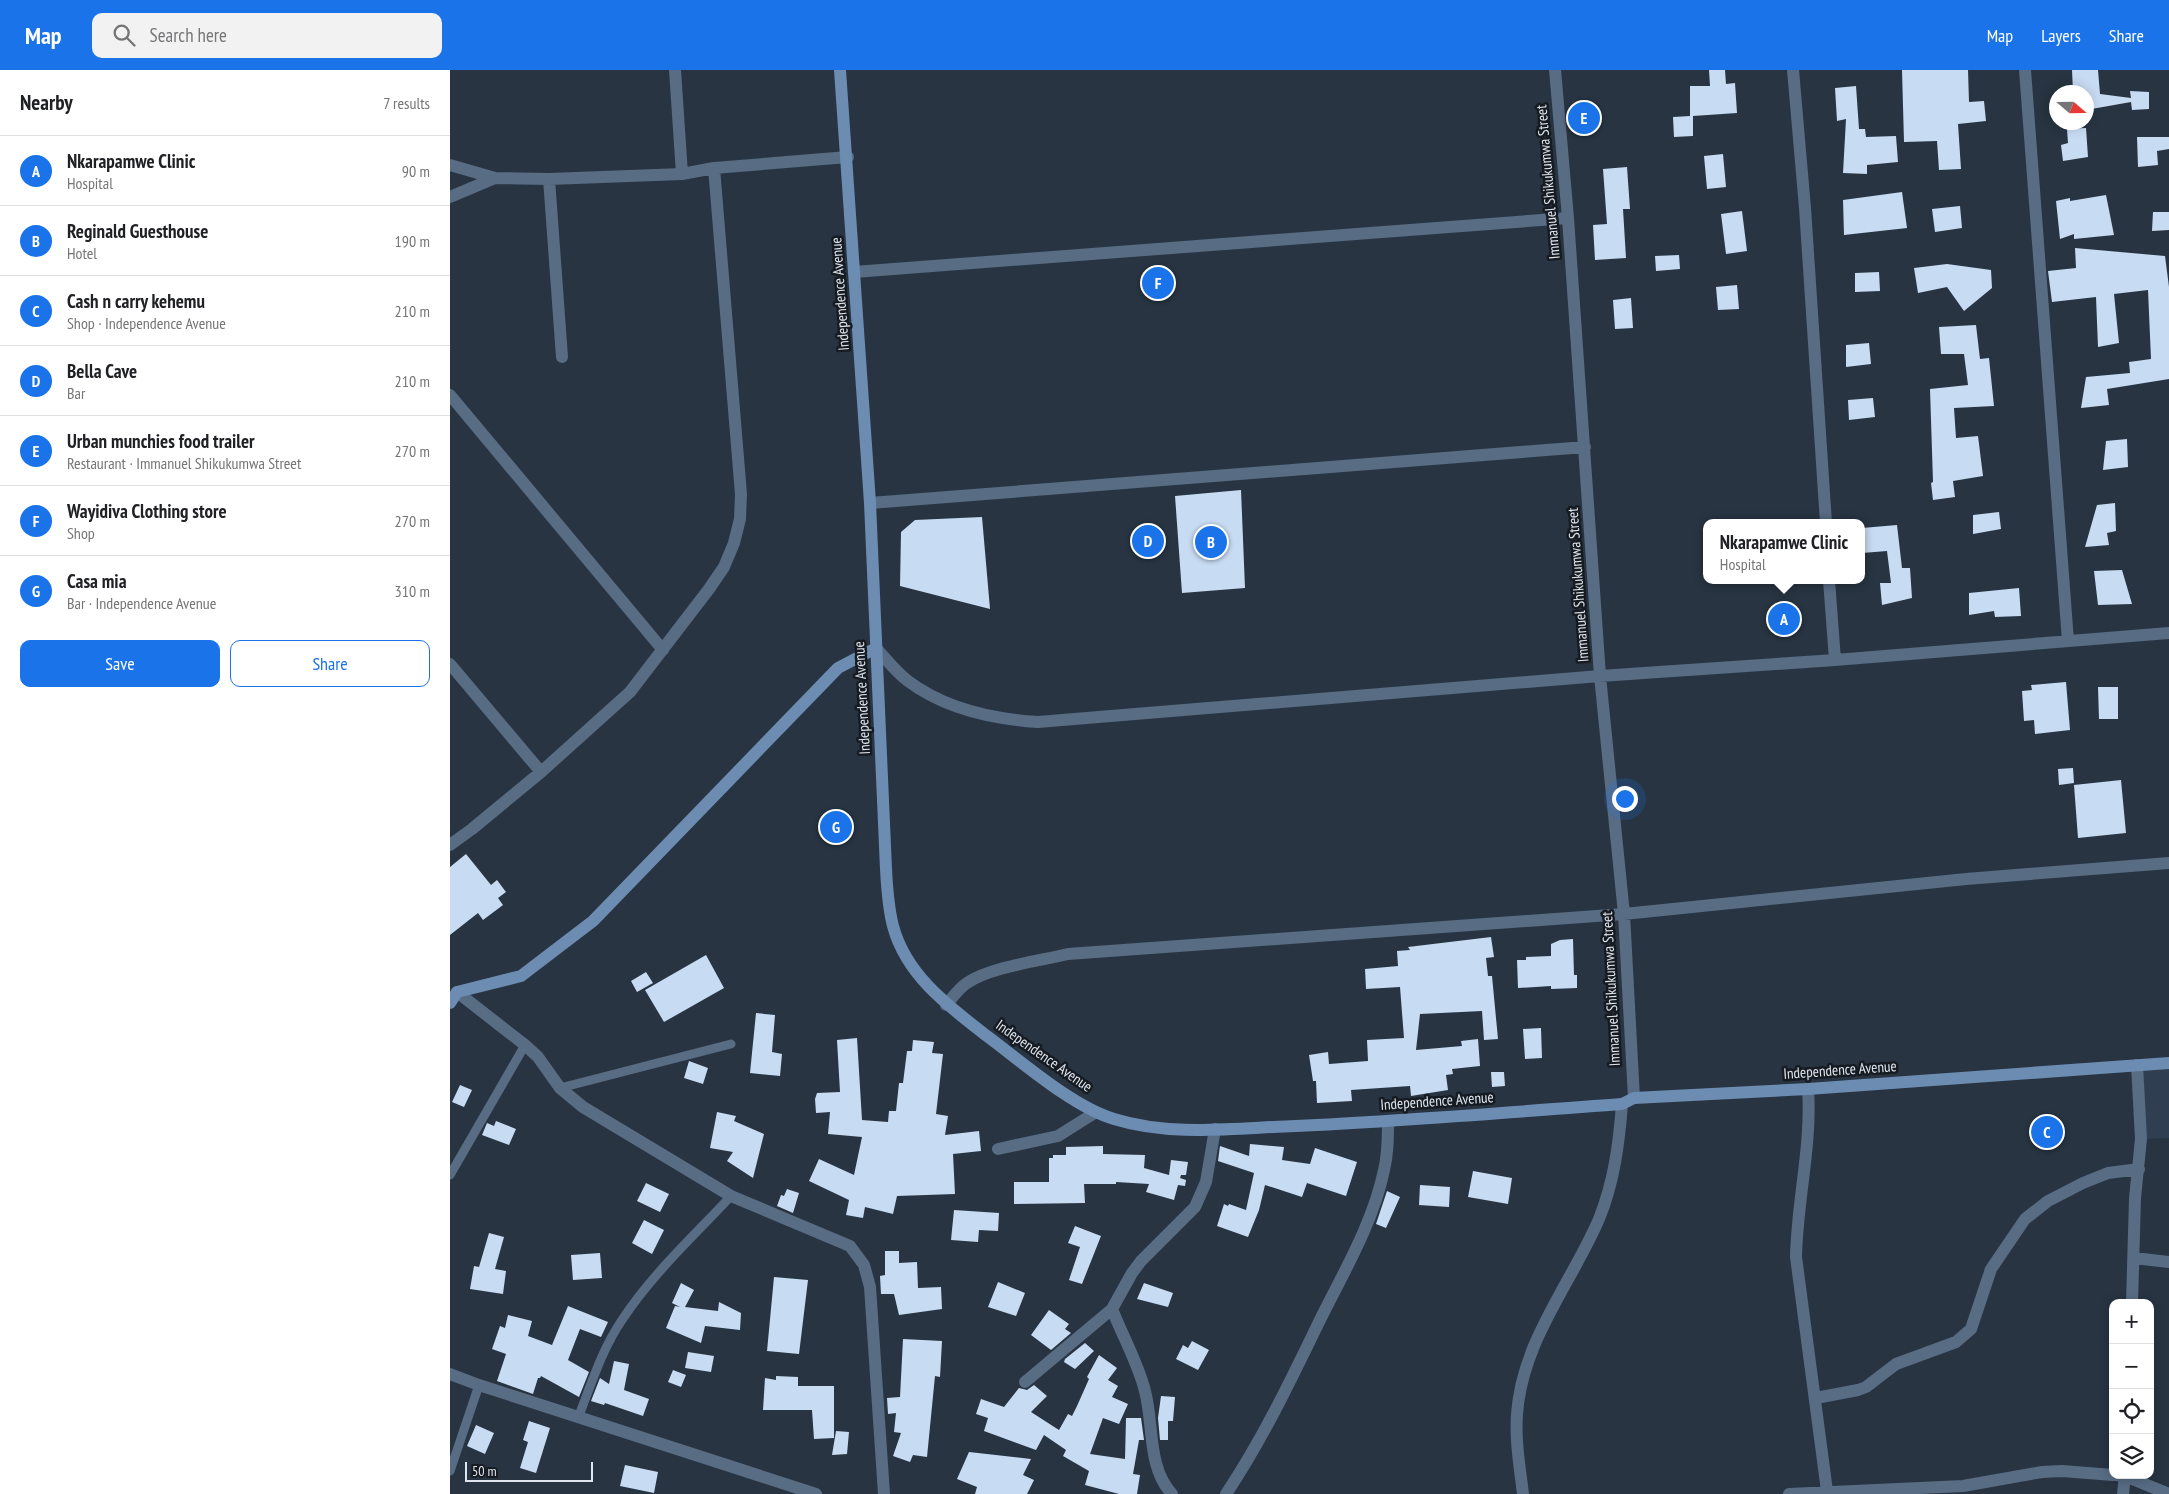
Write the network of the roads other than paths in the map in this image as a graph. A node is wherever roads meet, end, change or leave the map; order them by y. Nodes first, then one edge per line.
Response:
1 (675, 70) edge
2 (840, 70) edge
3 (1555, 70) edge
4 (1794, 70) edge
5 (2025, 70) edge
6 (848, 158) junction
7 (450, 165) edge
8 (714, 168) junction
9 (682, 174) junction
10 (495, 178) junction
11 (549, 179) junction
12 (450, 196) edge
13 (1568, 218) junction
14 (854, 272) junction
15 (562, 357) dead end
16 (450, 395) edge
17 (1585, 447) junction
18 (870, 503) junction
19 (1826, 519) edge
20 (1830, 584) edge
21 (2169, 633) edge
22 (2068, 641) junction
23 (876, 648) junction
24 (663, 650) junction
25 (1835, 660) junction
26 (450, 664) edge
27 (1600, 676) junction
28 (541, 772) junction
29 (450, 845) edge
30 (2169, 863) edge
31 (1624, 914) junction
32 (454, 998) edge
33 (946, 1005) junction
34 (731, 1044) dead end
35 (525, 1046) junction
36 (2169, 1063) edge
37 (2137, 1065) junction
38 (560, 1088) junction
39 (1808, 1089) junction
40 (1634, 1098) junction
41 (1622, 1104) junction
42 (1096, 1112) junction
43 (1388, 1121) junction
44 (1216, 1129) junction
45 (998, 1149) dead end
46 (2139, 1169) junction
47 (450, 1175) edge
48 (731, 1196) junction
49 (2134, 1258) junction
50 (2169, 1262) edge
51 (2132, 1299) edge
52 (1112, 1309) junction
53 (450, 1374) edge
54 (1025, 1382) dead end
55 (479, 1385) junction
56 (1816, 1398) junction
57 (578, 1418) junction
58 (450, 1470) edge
59 (2109, 1474) edge
60 (2120, 1479) edge
61 (2130, 1479) edge
62 (1962, 1490) edge
63 (1827, 1493) edge
64 (816, 1494) edge
65 (884, 1494) edge
66 (1172, 1494) edge
67 (1226, 1494) edge
68 (1523, 1494) edge
69 (1789, 1494) edge
70 (2123, 1494) edge
71 (2169, 1494) edge

1 - 9 street
2 - 6 street, Independence Avenue
3 - 13 street, Immanuel Shikukumwa Street
4 - 19 street
5 - 22 street
6 - 8 street
6 - 14 street, Independence Avenue
7 - 10 street
8 - 9 street
8 - 24 street
9 - 11 street
10 - 11 street
10 - 12 street
11 - 15 street
13 - 14 street
13 - 17 street, Immanuel Shikukumwa Street
14 - 18 street, Independence Avenue
16 - 24 street
17 - 18 street
17 - 27 street, Immanuel Shikukumwa Street
18 - 23 street, Independence Avenue
20 - 25 street
21 - 22 street
22 - 25 street
23 - 27 street
23 - 32 street
23 - 33 street, Independence Avenue
24 - 28 street
25 - 27 street
26 - 28 street
27 - 31 street, Immanuel Shikukumwa Street
28 - 29 street
30 - 31 street
31 - 33 street
31 - 40 street, Immanuel Shikukumwa Street
32 - 35 street
33 - 42 street, Independence Avenue
34 - 38 lane
35 - 38 street
35 - 47 lane
36 - 37 street, Independence Avenue
37 - 39 street, Independence Avenue
37 - 46 street
38 - 48 street
39 - 40 street, Independence Avenue
39 - 56 street
40 - 41 street, Independence Avenue
41 - 43 street, Independence Avenue
41 - 68 street
42 - 44 street, Independence Avenue
42 - 45 street
43 - 44 street, Independence Avenue
43 - 67 street
44 - 52 street
46 - 49 street
46 - 56 street
48 - 57 lane
48 - 65 street
49 - 50 street
49 - 51 street
52 - 54 street
52 - 66 street
53 - 55 street
55 - 57 street
55 - 58 lane
56 - 63 street
57 - 64 street
59 - 62 street
60 - 70 street
61 - 71 street
62 - 63 street
63 - 69 street

